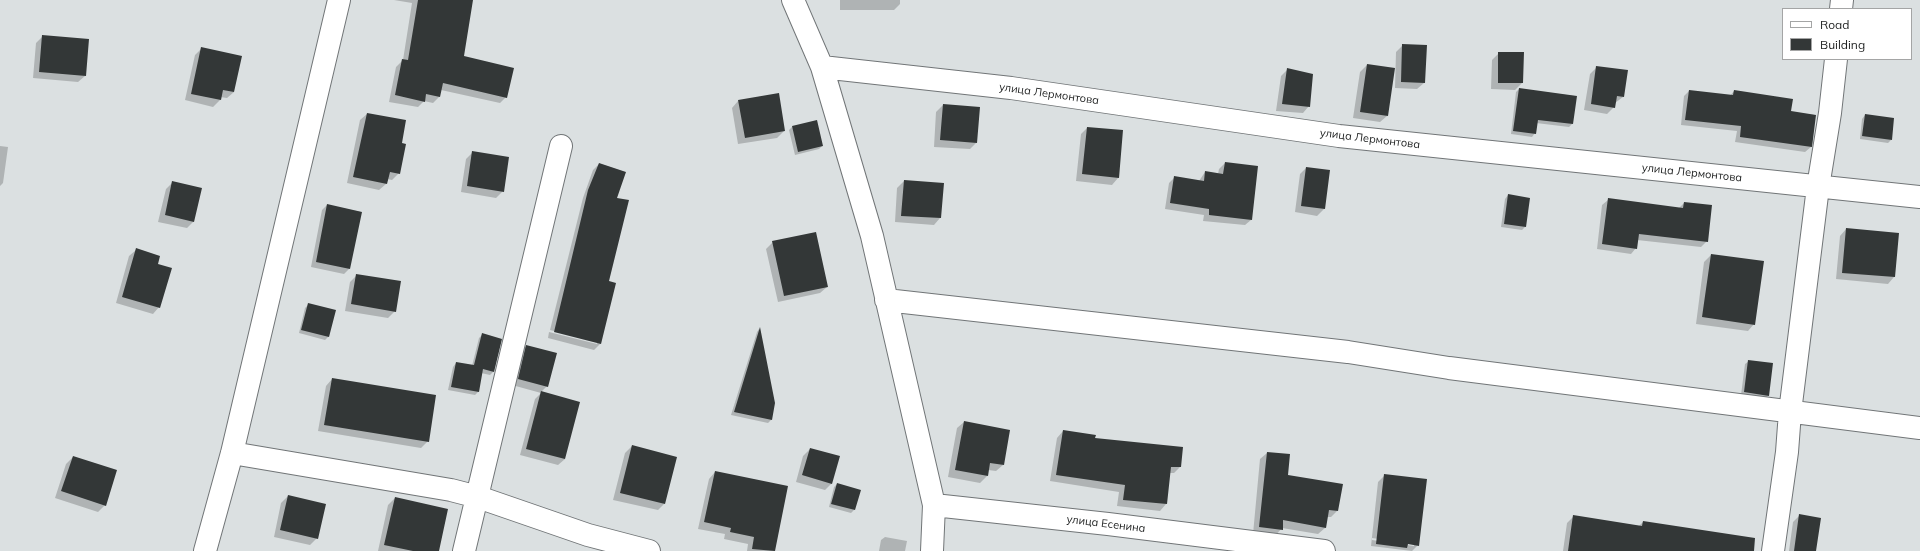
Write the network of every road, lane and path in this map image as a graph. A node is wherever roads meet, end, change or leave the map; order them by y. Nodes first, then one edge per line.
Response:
1 (338, 0) edge
2 (793, 0) edge
3 (1836, 60) edge
4 (822, 67) junction
5 (561, 146) dead end
6 (1818, 187) junction
7 (1920, 197) edge
8 (886, 300) junction
9 (1790, 412) junction
10 (1920, 428) edge
11 (232, 453) junction
12 (478, 497) junction
13 (934, 505) junction
14 (205, 551) edge
15 (464, 551) edge
16 (649, 551) edge
17 (932, 551) edge
18 (1324, 551) edge
19 (1773, 551) edge

1 - 11 street
2 - 4 street
3 - 6 street
4 - 6 street, улица Лермонтова
4 - 8 street
5 - 12 street
6 - 7 street, улица Лермонтова
6 - 9 street
8 - 9 street
8 - 13 street
9 - 10 street
9 - 19 street
11 - 12 street
11 - 14 street
12 - 15 street
12 - 16 street
13 - 17 street
13 - 18 street, улица Есенина

